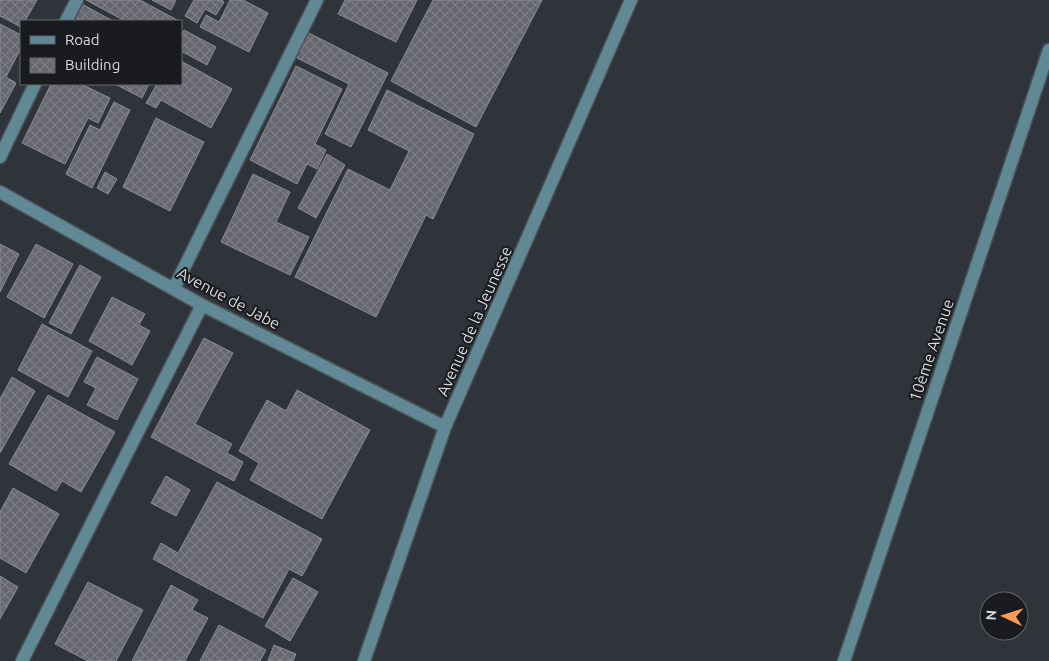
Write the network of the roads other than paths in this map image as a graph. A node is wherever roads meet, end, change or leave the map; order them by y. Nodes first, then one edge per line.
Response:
1 (76, 0) edge
2 (318, 0) edge
3 (631, 0) edge
4 (66, 20) edge
5 (1049, 50) edge
6 (35, 85) edge
7 (0, 157) edge
8 (0, 192) edge
9 (174, 288) junction
10 (202, 305) junction
11 (445, 427) junction
12 (22, 661) edge
13 (364, 661) edge
14 (844, 661) edge

1 - 4 street
2 - 9 street
3 - 11 street, Avenue de la Jeunesse
5 - 14 street, 10ème Avenue
6 - 7 street
8 - 9 street, Avenue de Jabe
9 - 10 street, Avenue de Jabe
10 - 11 street, Avenue de Jabe
10 - 12 street
11 - 13 street, Avenue de la Jeunesse

